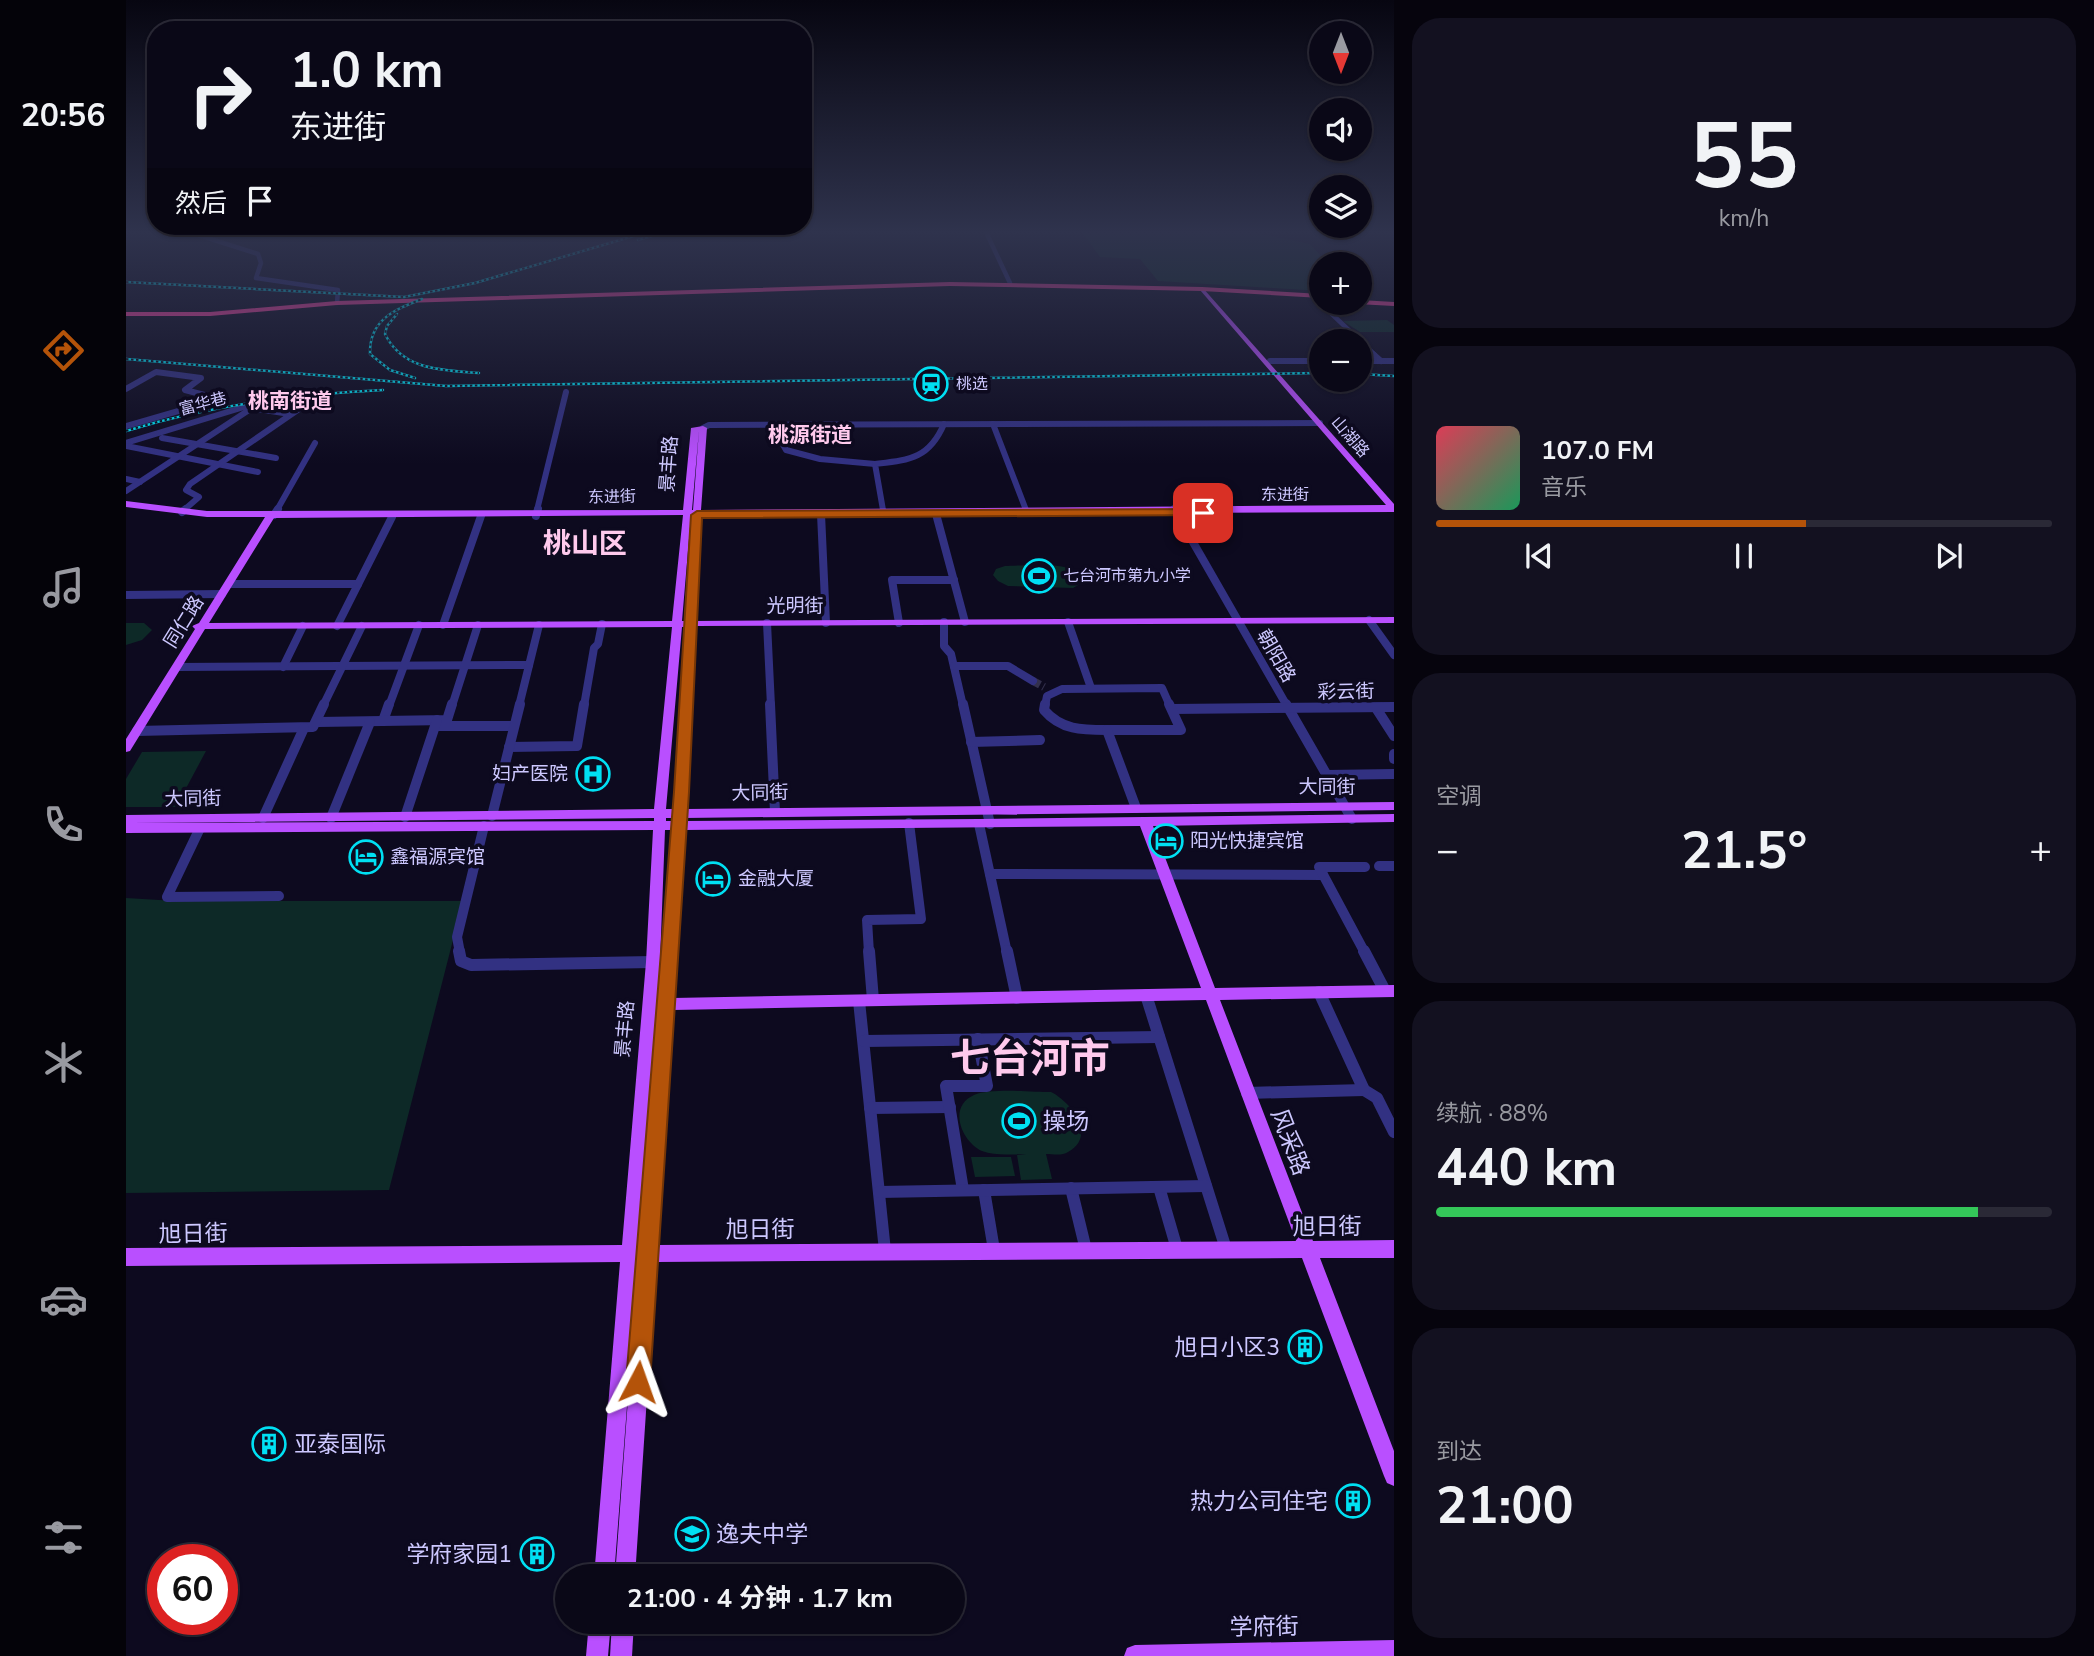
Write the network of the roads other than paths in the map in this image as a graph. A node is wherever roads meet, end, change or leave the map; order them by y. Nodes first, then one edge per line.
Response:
1 (264, 309) edge
2 (1223, 309) edge
3 (1223, 309) edge
4 (126, 314) edge
5 (1336, 315) edge
6 (1270, 361) junction
7 (1309, 361) edge
8 (1372, 361) edge
9 (1381, 361) junction
10 (1394, 361) edge
11 (126, 389) edge
12 (566, 392) dead end
13 (302, 407) dead end
14 (253, 408) junction
15 (290, 414) junction
16 (1320, 422) junction
17 (944, 424) junction
18 (993, 424) junction
19 (772, 425) junction
20 (126, 426) edge
21 (703, 428) joint
22 (162, 438) dead end
23 (315, 443) dead end
24 (126, 444) edge
25 (197, 444) junction
26 (237, 451) junction
27 (177, 457) junction
28 (276, 458) dead end
29 (218, 464) junction
30 (875, 464) junction
31 (258, 472) dead end
32 (126, 480) edge
33 (140, 482) junction
34 (126, 491) edge
35 (1394, 500) edge
36 (126, 507) edge
37 (1394, 509) edge
38 (883, 510) junction
39 (1027, 510) junction
40 (1175, 511) junction
41 (182, 512) junction
42 (693, 513) junction
43 (536, 514) junction
44 (821, 514) junction
45 (936, 514) junction
46 (270, 516) junction
47 (481, 516) junction
48 (392, 517) junction
49 (954, 580) junction
50 (229, 584) junction
51 (359, 584) junction
52 (220, 594) junction
53 (126, 595) edge
54 (1369, 620) junction
55 (1394, 620) edge
56 (1238, 621) junction
57 (944, 622) junction
58 (965, 622) junction
59 (1068, 622) junction
60 (767, 623) junction
61 (825, 623) junction
62 (899, 623) junction
63 (602, 624) junction
64 (683, 624) junction
65 (419, 625) junction
66 (443, 625) junction
67 (478, 625) junction
68 (539, 625) junction
69 (200, 626) junction
70 (303, 626) junction
71 (337, 626) junction
72 (362, 626) junction
73 (1394, 655) edge
74 (530, 664) junction
75 (465, 665) junction
76 (404, 666) junction
77 (954, 666) junction
78 (177, 667) junction
79 (283, 667) junction
80 (344, 667) junction
81 (1033, 681) tunnel mouth
82 (1091, 688) junction
83 (1394, 707) edge
84 (1288, 708) junction
85 (1376, 708) junction
86 (1172, 709) junction
87 (383, 721) junction
88 (318, 722) junction
89 (370, 722) junction
90 (436, 723) junction
91 (514, 726) junction
92 (304, 728) junction
93 (1107, 730) junction
94 (137, 731) junction
95 (1394, 736) edge
96 (126, 737) edge
97 (1040, 740) dead end
98 (971, 742) junction
99 (509, 747) junction
100 (126, 748) edge
101 (1394, 774) edge
102 (1326, 775) junction
103 (1344, 806) junction
104 (1394, 806) edge
105 (1136, 808) junction
106 (986, 809) junction
107 (775, 812) junction
108 (405, 817) junction
109 (263, 818) junction
110 (331, 818) junction
111 (1394, 818) edge
112 (126, 819) edge
113 (660, 819) junction
114 (679, 819) junction
115 (1352, 819) junction
116 (488, 821) junction
117 (1145, 822) junction
118 (909, 823) junction
119 (984, 824) junction
120 (126, 828) edge
121 (200, 828) junction
122 (1379, 866) dead end
123 (1394, 866) edge
124 (1365, 867) dead end
125 (990, 874) junction
126 (1323, 875) junction
127 (1165, 876) junction
128 (279, 896) dead end
129 (653, 961) junction
130 (1389, 991) edge
131 (1319, 992) junction
132 (1210, 994) junction
133 (1146, 995) junction
134 (1017, 998) junction
135 (866, 1000) junction
136 (665, 1004) junction
137 (1159, 1037) junction
138 (978, 1039) junction
139 (863, 1041) junction
140 (1364, 1090) junction
141 (1247, 1093) junction
142 (950, 1107) junction
143 (870, 1108) junction
144 (1394, 1132) edge
145 (1206, 1186) junction
146 (1159, 1187) junction
147 (1071, 1188) junction
148 (963, 1190) junction
149 (984, 1190) junction
150 (879, 1192) junction
151 (1177, 1249) junction
152 (1226, 1249) junction
153 (1394, 1249) edge
154 (993, 1250) junction
155 (1086, 1250) junction
156 (1306, 1250) junction
157 (885, 1251) junction
158 (639, 1252) junction
159 (126, 1257) edge
160 (1394, 1476) edge
161 (605, 1564) edge
162 (626, 1564) edge
163 (599, 1634) edge
164 (622, 1634) edge
165 (1394, 1651) edge
166 (597, 1656) edge
167 (621, 1656) edge
168 (1135, 1656) edge

1 - 4 highway
2 - 6 main road, 山湖路
3 - 16 main road, 山湖路
5 - 9 street
6 - 7 street
6 - 35 main road, 山湖路
8 - 9 street
9 - 10 street
11 - 20 street
12 - 43 street
13 - 15 street
14 - 15 street, 富华巷
14 - 24 street, 富华巷
14 - 25 street
15 - 26 street
16 - 18 street
16 - 37 main road, 山湖路
17 - 18 street
17 - 19 street
17 - 30 street
18 - 39 street
19 - 21 street
19 - 30 street
21 - 42 main road, 景丰路
22 - 25 street
23 - 46 street
24 - 27 street
25 - 26 street
25 - 27 street
26 - 28 street
26 - 29 street
27 - 29 street
27 - 33 street
29 - 31 street
29 - 41 street
30 - 38 street
32 - 33 street
33 - 34 street
36 - 41 main road, 东进街
36 - 46 main road, 东进街
37 - 40 main road, 东进街
38 - 39 main road, 东进街
38 - 42 main road, 东进街
39 - 40 main road, 东进街
40 - 45 main road, 东进街
40 - 56 street, 朝阳路
41 - 46 main road, 东进街
42 - 43 main road, 东进街
42 - 44 main road, 东进街
42 - 64 main road, 景丰路
43 - 46 main road, 东进街
43 - 47 main road, 东进街
44 - 45 main road, 东进街
44 - 61 street
45 - 49 street
46 - 48 main road, 东进街
46 - 50 main road, 同仁路
46 - 52 main road, 同仁路
47 - 48 main road, 东进街
47 - 66 street
48 - 51 street
49 - 58 street
49 - 62 street
50 - 51 street
50 - 52 main road, 同仁路
51 - 71 street
52 - 53 street
52 - 69 main road, 同仁路
54 - 55 main road, 光明街
54 - 56 main road, 光明街
54 - 73 street
56 - 59 main road, 光明街
56 - 84 street, 朝阳路
57 - 58 main road, 光明街
57 - 62 main road, 光明街
57 - 77 street
58 - 59 main road, 光明街
59 - 82 street
60 - 61 main road, 光明街
60 - 64 main road, 光明街
60 - 107 street
61 - 62 main road, 光明街
63 - 64 main road, 光明街
63 - 68 main road, 光明街
63 - 99 street
64 - 113 main road, 景丰路
64 - 114 main road, 景丰路
65 - 66 main road, 光明街
65 - 72 main road, 光明街
65 - 76 street
66 - 67 main road, 光明街
67 - 68 main road, 光明街
67 - 75 street
68 - 74 street
69 - 70 main road, 光明街
69 - 78 main road, 同仁路
69 - 96 main road, 同仁路
70 - 71 main road, 光明街
70 - 79 street
71 - 72 main road, 光明街
72 - 80 street
74 - 75 street
74 - 91 street
75 - 76 street
75 - 90 street
76 - 80 street
76 - 87 street
77 - 81 street
77 - 98 street
78 - 79 street
78 - 94 main road, 同仁路
79 - 80 street
80 - 88 street
82 - 86 street
82 - 93 street
83 - 85 street, 彩云街
84 - 85 street, 彩云街
84 - 86 street, 彩云街
84 - 102 street, 朝阳路
85 - 95 street
86 - 93 street
87 - 89 street
87 - 90 street
88 - 89 street
88 - 92 street
89 - 110 street
90 - 91 street
90 - 108 street
91 - 99 street
92 - 94 street
92 - 109 street
93 - 105 street
94 - 100 main road, 同仁路
97 - 98 street
98 - 106 street
99 - 116 street
101 - 102 street
102 - 103 street, 朝阳路
103 - 104 main road, 大同街
103 - 105 main road, 大同街
103 - 115 street, 朝阳路
105 - 106 main road, 大同街
106 - 107 main road, 大同街
106 - 119 street
107 - 114 main road, 大同街
108 - 110 main road, 大同街
108 - 116 main road, 大同街
109 - 110 main road, 大同街
109 - 112 main road, 大同街
111 - 115 main road, 大同街
113 - 114 main road, 大同街
113 - 116 main road, 大同街
113 - 129 main road, 景丰路
114 - 118 main road, 大同街
114 - 136 main road, 景丰路
115 - 117 main road, 大同街
116 - 121 main road, 大同街
116 - 129 street
117 - 119 main road, 大同街
117 - 127 main road, 风采路
118 - 119 main road, 大同街
118 - 135 street
119 - 125 street
120 - 121 main road, 大同街
121 - 128 street
122 - 123 street
124 - 126 street
125 - 127 street
125 - 134 street
126 - 127 street
126 - 130 street
127 - 132 main road, 风采路
129 - 158 main road, 景丰路
130 - 131 main road
131 - 132 main road
131 - 140 street
132 - 133 main road
132 - 141 main road, 风采路
133 - 134 main road
133 - 137 street
134 - 135 main road
135 - 136 main road
135 - 139 street
136 - 158 main road, 景丰路
137 - 138 street
137 - 145 street
138 - 139 street
138 - 142 street
139 - 143 street
140 - 141 street
140 - 144 street
141 - 156 main road, 风采路
142 - 143 street
142 - 148 street
143 - 150 street
145 - 146 street
145 - 152 street
146 - 147 street
146 - 151 street
147 - 149 street
147 - 155 street
148 - 149 street
148 - 150 street
149 - 154 street
150 - 157 street
151 - 152 main road, 旭日街
151 - 155 main road, 旭日街
152 - 156 main road, 旭日街
153 - 156 main road, 旭日街
154 - 155 main road, 旭日街
154 - 157 main road, 旭日街
156 - 160 main road, 风采路
157 - 158 main road, 旭日街
158 - 159 main road, 旭日街
158 - 161 main road, 景丰路
158 - 162 main road, 景丰路
163 - 166 main road
164 - 167 main road
165 - 168 main road, 学府街

